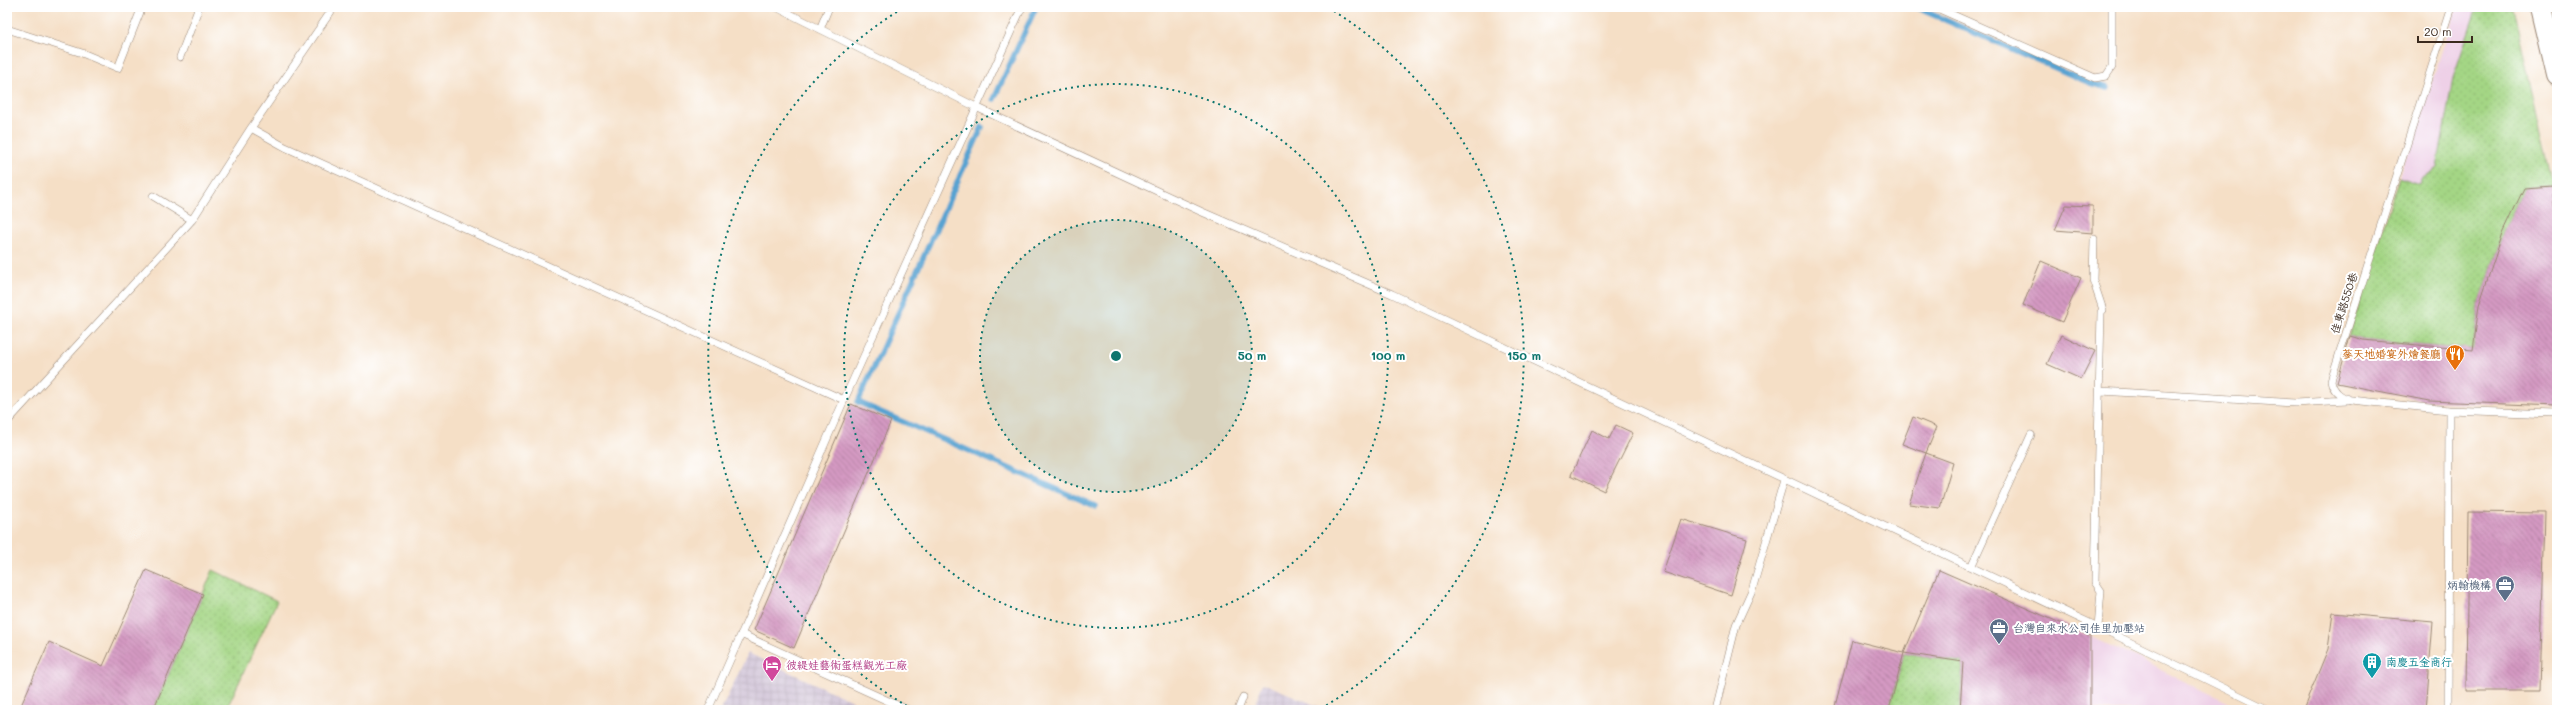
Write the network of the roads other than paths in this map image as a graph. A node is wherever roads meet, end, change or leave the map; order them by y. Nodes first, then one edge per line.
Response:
1 (142, 7) edge
2 (199, 7) edge
3 (334, 7) edge
4 (776, 7) edge
5 (829, 7) edge
6 (1022, 7) edge
7 (1935, 7) edge
8 (2112, 7) edge
9 (2451, 7) edge
10 (2541, 7) edge
11 (7, 28) edge
12 (820, 29) junction
13 (180, 57) dead end
14 (2557, 75) edge
15 (976, 108) junction
16 (251, 128) junction
17 (154, 196) dead end
18 (192, 220) junction
19 (2094, 239) dead end
20 (2101, 391) junction
21 (844, 400) junction
22 (2351, 400) junction
23 (2449, 410) junction
24 (2557, 414) edge
25 (7, 422) edge
26 (2032, 435) dead end
27 (1784, 480) junction
28 (1971, 567) junction
29 (2098, 627) junction
30 (741, 634) junction
31 (1243, 697) dead end
32 (708, 710) edge
33 (908, 710) edge
34 (1238, 710) edge
35 (1715, 710) edge
36 (2269, 710) edge
37 (2448, 710) edge

1 - 11 lane
2 - 13 lane
3 - 16 lane
4 - 12 lane
5 - 12 lane
6 - 15 lane
7 - 8 lane
9 - 22 lane, 佳東路550巷
10 - 14 main road
12 - 15 lane
15 - 21 lane
15 - 27 lane
16 - 18 lane
16 - 21 lane
17 - 18 lane
18 - 25 lane
19 - 20 lane
20 - 22 lane
20 - 29 lane
21 - 30 lane
22 - 23 lane, 佳東路550巷
23 - 24 lane, 佳東路550巷
23 - 37 lane
26 - 28 lane
27 - 28 lane
27 - 35 lane
28 - 29 lane
29 - 36 lane
30 - 32 lane
30 - 33 lane
31 - 34 lane

